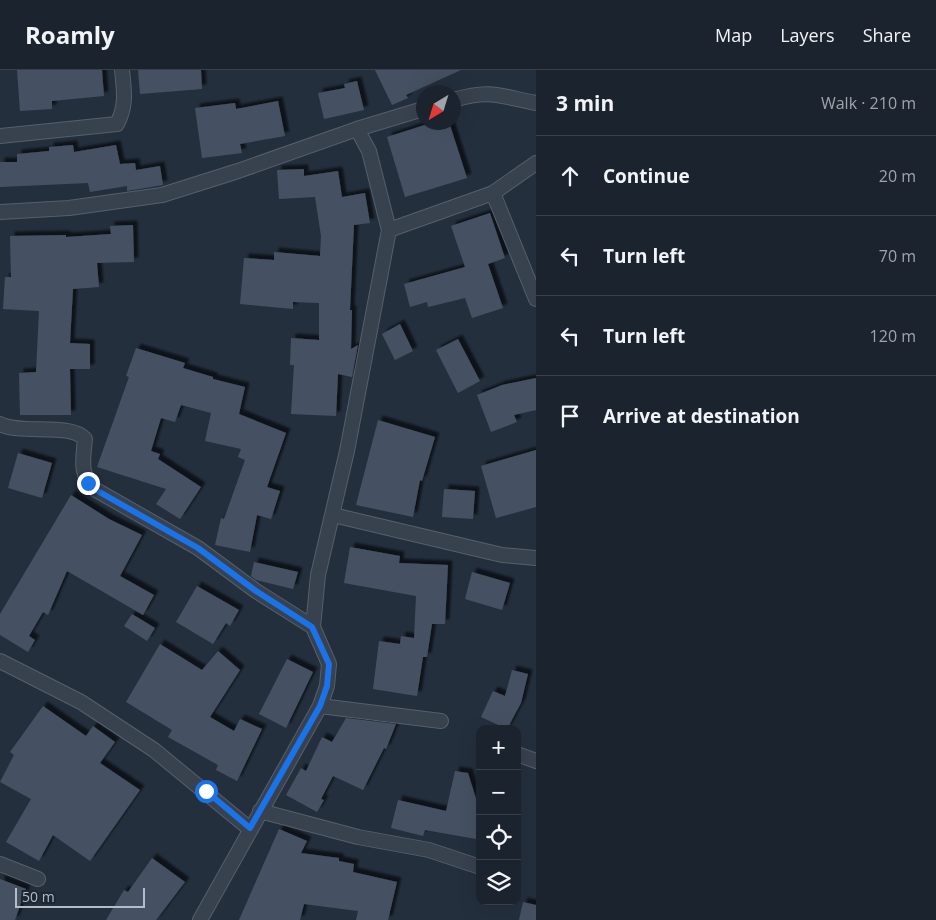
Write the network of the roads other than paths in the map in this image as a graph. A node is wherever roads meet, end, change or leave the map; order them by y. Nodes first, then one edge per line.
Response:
1 (122, 70) edge
2 (461, 98) edge
3 (536, 104) edge
4 (416, 111) edge
5 (357, 129) junction
6 (0, 136) edge
7 (536, 163) edge
8 (493, 193) junction
9 (0, 212) edge
10 (389, 230) junction
11 (536, 299) edge
12 (0, 424) edge
13 (333, 515) junction
14 (536, 558) edge
15 (312, 627) junction
16 (0, 661) edge
17 (320, 706) junction
18 (441, 720) dead end
19 (521, 755) edge
20 (536, 761) edge
21 (260, 811) junction
22 (250, 828) junction
23 (0, 864) edge
24 (476, 867) edge
25 (38, 878) dead end
26 (200, 920) edge

1 - 6 street
2 - 3 street
4 - 5 street
5 - 9 street
5 - 10 street
7 - 8 street
8 - 10 street
8 - 11 street
10 - 13 street
12 - 15 street
13 - 14 street
13 - 15 street
15 - 17 street
16 - 22 street
17 - 18 street
17 - 21 street
19 - 20 street
21 - 22 street
21 - 24 street
22 - 26 street
23 - 25 street

